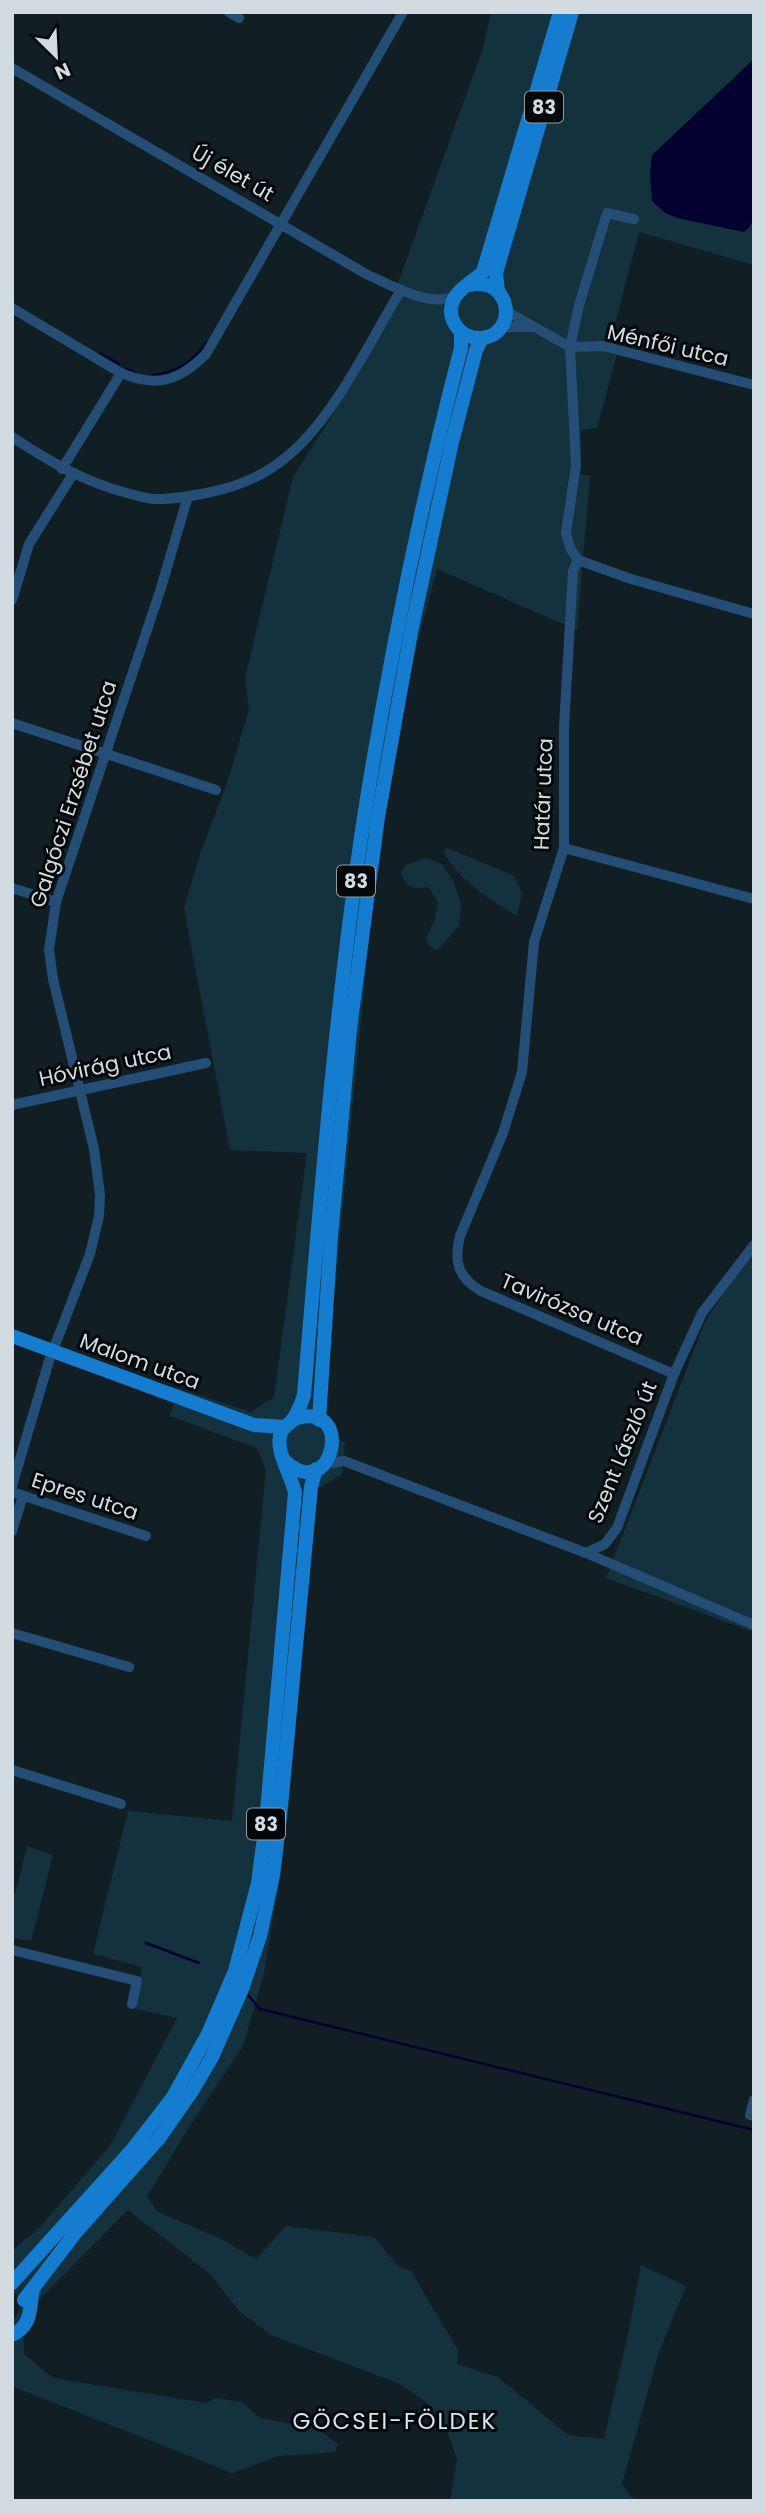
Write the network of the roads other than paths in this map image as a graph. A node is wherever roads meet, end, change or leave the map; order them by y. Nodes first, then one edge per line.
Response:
1 (403, 12) edge
2 (560, 12) edge
3 (572, 12) edge
4 (12, 68) edge
5 (634, 219) dead end
6 (282, 225) junction
7 (470, 285) junction
8 (401, 290) junction
9 (498, 291) junction
10 (455, 298) junction
11 (439, 301) junction
12 (12, 308) edge
13 (506, 311) junction
14 (451, 315) junction
15 (501, 327) junction
16 (536, 327) junction
17 (461, 332) junction
18 (482, 338) junction
19 (570, 347) junction
20 (121, 373) junction
21 (754, 385) edge
22 (12, 438) edge
23 (67, 472) junction
24 (188, 496) junction
25 (578, 560) junction
26 (12, 600) edge
27 (754, 614) edge
28 (12, 723) edge
29 (106, 756) junction
30 (216, 790) dead end
31 (564, 848) junction
32 (12, 888) edge
33 (754, 899) edge
34 (56, 902) junction
35 (206, 1063) dead end
36 (79, 1090) junction
37 (12, 1105) edge
38 (754, 1245) edge
39 (460, 1272) joint
40 (12, 1336) edge
41 (54, 1352) junction
42 (674, 1374) junction
43 (319, 1420) junction
44 (288, 1424) junction
45 (254, 1425) junction
46 (333, 1441) junction
47 (279, 1443) junction
48 (284, 1461) junction
49 (344, 1461) junction
50 (321, 1466) junction
51 (12, 1486) edge
52 (18, 1494) edge
53 (12, 1531) edge
54 (146, 1536) dead end
55 (586, 1553) junction
56 (754, 1625) edge
57 (12, 1633) edge
58 (129, 1667) dead end
59 (12, 1770) edge
60 (121, 1804) dead end
61 (12, 1950) edge
62 (132, 2004) dead end
63 (754, 2100) edge
64 (754, 2116) edge
65 (12, 2283) edge
66 (28, 2295) junction
67 (12, 2326) edge
68 (12, 2334) edge

1 - 6 street
2 - 7 main road, 83
3 - 9 main road, 83
4 - 6 street, Új élet út
5 - 19 street, Határ utca
6 - 8 street, Új élet út
6 - 20 street
7 - 9 main road
7 - 10 main road, 83
8 - 11 street, Új élet út
8 - 24 street
9 - 13 main road, 83
10 - 11 street, Új élet út
10 - 14 main road
11 - 14 street
12 - 20 street
13 - 15 main road
13 - 16 street
14 - 17 main road
15 - 16 street
15 - 18 main road
16 - 19 street
17 - 18 main road
17 - 44 main road, 83
18 - 43 main road, 83
19 - 21 street, Ménfői utca
19 - 25 street, Határ utca
20 - 23 street
22 - 23 street
23 - 24 street
23 - 26 street
24 - 29 street, Galgóczi Erzsébet utca
25 - 27 street
25 - 31 street, Határ utca
28 - 29 street
29 - 30 street
29 - 34 street, Galgóczi Erzsébet utca
31 - 33 street
31 - 39 street, Határ utca
32 - 34 street
34 - 36 street, Galgóczi Erzsébet utca
35 - 36 street, Hóvirág utca
36 - 37 street, Hóvirág utca
36 - 41 street, Galgóczi Erzsébet utca
38 - 42 street, Szent László út
39 - 42 street, Tavirózsa utca
40 - 41 main road, Malom utca
41 - 45 main road, Malom utca
41 - 51 street, Galgóczi Erzsébet utca
42 - 55 street, Szent László út
43 - 44 main road
43 - 46 main road
44 - 45 main road
44 - 47 main road, 83
45 - 47 main road
46 - 49 street
46 - 50 main road, 83
47 - 48 main road, 83
48 - 50 main road
48 - 65 main road, 83
49 - 50 street
49 - 55 street
50 - 66 main road, 83
52 - 53 street
52 - 54 street, Epres utca
55 - 56 street
57 - 58 street
59 - 60 street
61 - 62 street
63 - 64 street
65 - 66 main road
66 - 67 main road
66 - 68 main road, 83

